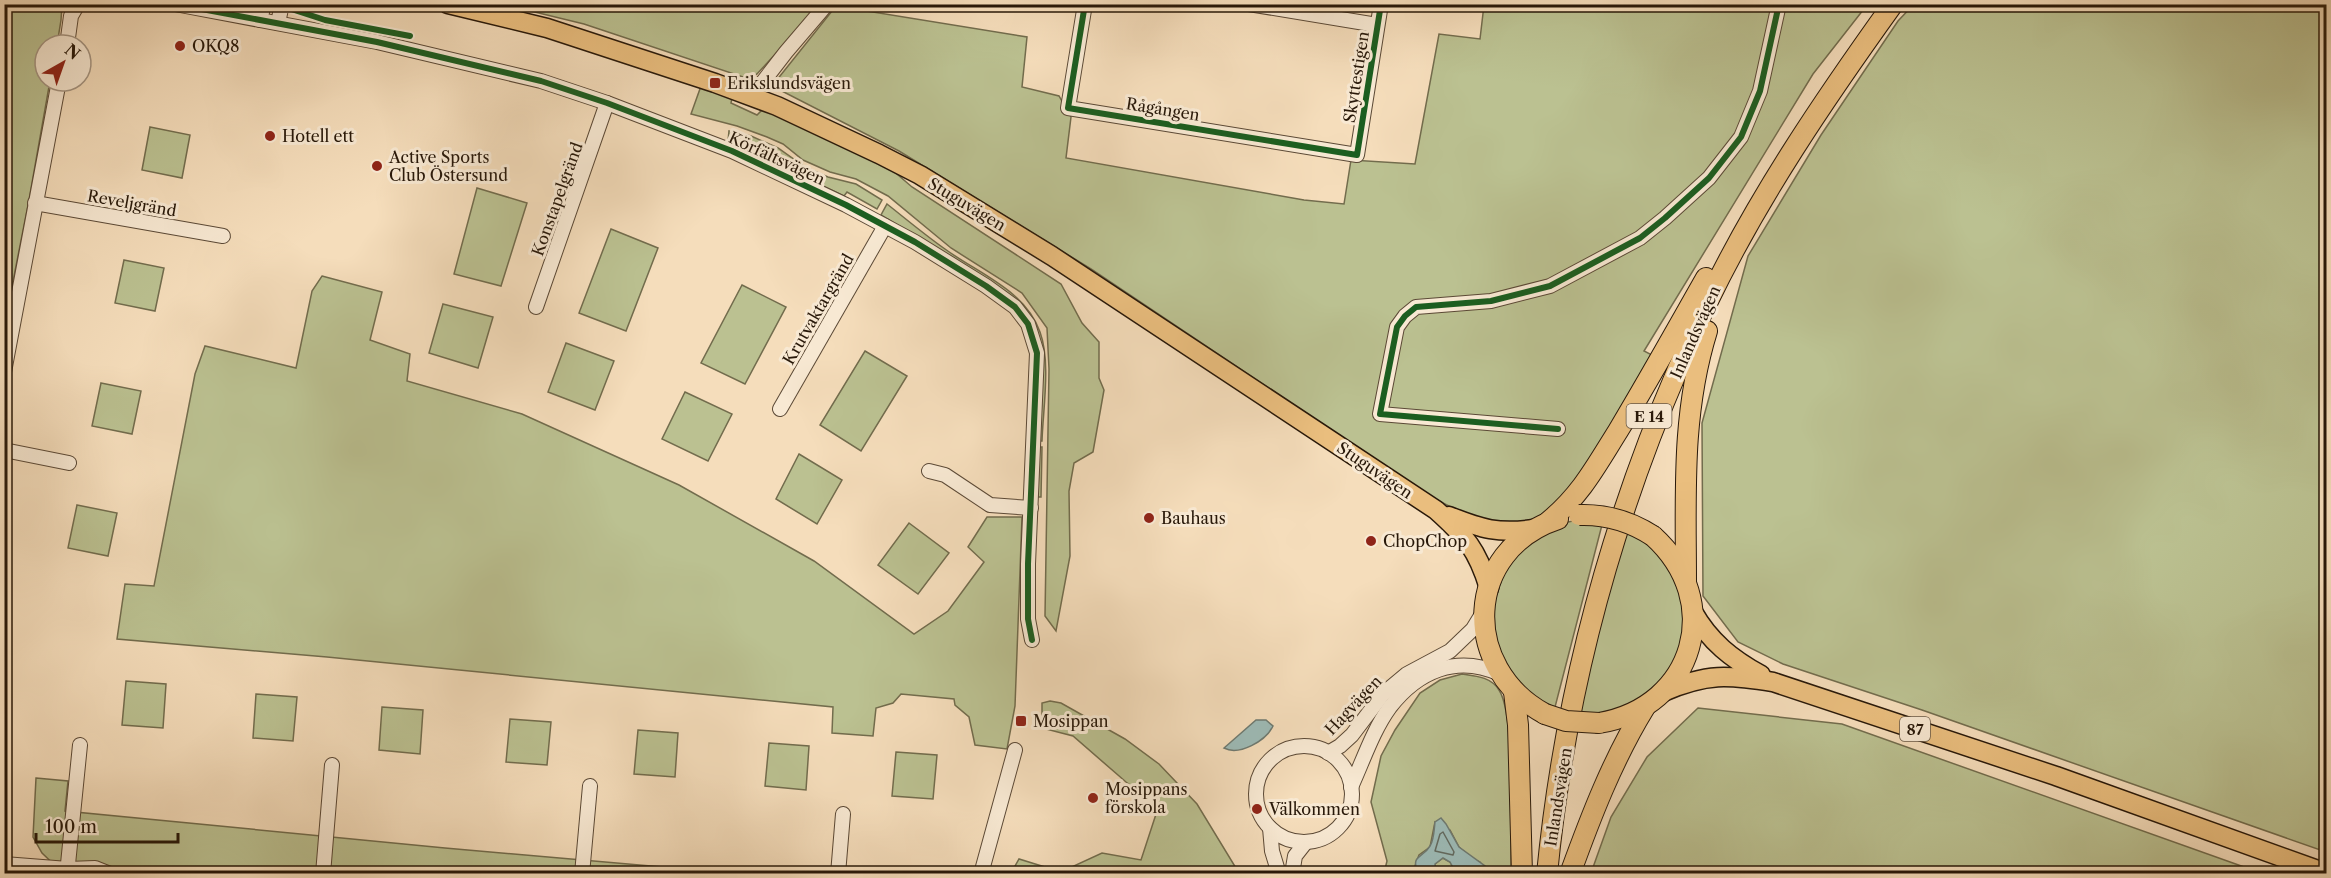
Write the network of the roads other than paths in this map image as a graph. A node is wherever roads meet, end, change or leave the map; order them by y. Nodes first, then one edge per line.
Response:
1 (78, 4) edge
2 (175, 4) edge
3 (264, 4) edge
4 (282, 4) edge
5 (448, 4) edge
6 (827, 4) edge
7 (1085, 4) edge
8 (1249, 4) edge
9 (1381, 4) edge
10 (1779, 4) edge
11 (1879, 4) edge
12 (1893, 4) edge
13 (260, 20) junction
14 (278, 23) junction
15 (1377, 25) junction
16 (69, 33) edge
17 (58, 93) edge
18 (752, 96) junction
19 (607, 103) junction
20 (1357, 155) joint
21 (35, 203) junction
22 (1745, 214) junction
23 (885, 226) junction
24 (223, 236) dead end
25 (1741, 239) junction
26 (536, 307) dead end
27 (4, 372) edge
28 (780, 409) dead end
29 (1558, 429) dead end
30 (4, 450) edge
31 (69, 463) dead end
32 (929, 471) dead end
33 (1031, 508) junction
34 (1436, 510) junction
35 (1541, 526) junction
36 (1686, 582) junction
37 (1489, 588) junction
38 (1484, 611) junction
39 (1693, 612) junction
40 (1032, 640) dead end
41 (1500, 674) junction
42 (1773, 682) junction
43 (1514, 692) junction
44 (1664, 692) junction
45 (1645, 707) junction
46 (80, 745) dead end
47 (1015, 750) dead end
48 (1328, 753) junction
49 (332, 765) dead end
50 (590, 786) dead end
51 (1351, 787) junction
52 (843, 814) dead end
53 (1270, 828) junction
54 (1306, 842) junction
55 (4, 864) edge
56 (67, 871) edge
57 (110, 873) edge
58 (323, 873) edge
59 (582, 873) edge
60 (838, 873) edge
61 (981, 873) edge
62 (1279, 873) edge
63 (1292, 873) edge
64 (1522, 873) edge
65 (1539, 873) edge
66 (1547, 873) edge
67 (1570, 873) edge
68 (2326, 873) edge

1 - 16 street
2 - 13 street, Körfältsvägen
3 - 13 street
4 - 14 street
5 - 18 main road, Stuguvägen
6 - 18 street
7 - 20 street, Rågången
8 - 15 street
9 - 15 street, Skyttestigen
10 - 29 street
11 - 22 highway, Inlandsvägen / E 14
12 - 25 highway, Inlandsvägen / E 14
13 - 14 street, Körfältsvägen
14 - 19 street, Körfältsvägen
15 - 20 street, Skyttestigen
17 - 21 street
18 - 34 main road, Stuguvägen
19 - 23 street, Körfältsvägen
19 - 26 street, Konstapelgränd
21 - 24 street, Reveljgränd
21 - 27 street
22 - 35 highway
22 - 65 highway, Inlandsvägen / E 14
23 - 28 street, Krutvaktargränd
23 - 33 street, Körfältsvägen
25 - 36 highway
25 - 66 highway, Inlandsvägen / E 14
30 - 31 street
32 - 33 street
33 - 40 street, Körfältsvägen
34 - 35 main road, Stuguvägen
34 - 37 main road, Stuguvägen
35 - 36 highway, bridge
35 - 37 highway
36 - 39 highway
37 - 38 highway
38 - 41 highway
38 - 48 street, Hagvägen
39 - 42 main road
39 - 44 highway
41 - 43 highway
41 - 51 street, Hagvägen
42 - 44 main road
42 - 68 main road, 87
43 - 45 highway, bridge
43 - 64 highway
44 - 45 highway
45 - 67 highway
46 - 56 street
47 - 61 street
48 - 51 street
48 - 53 street
49 - 58 street
50 - 59 street
51 - 54 street
52 - 60 street
53 - 54 street
53 - 62 street
54 - 63 street
55 - 56 street
56 - 57 street

